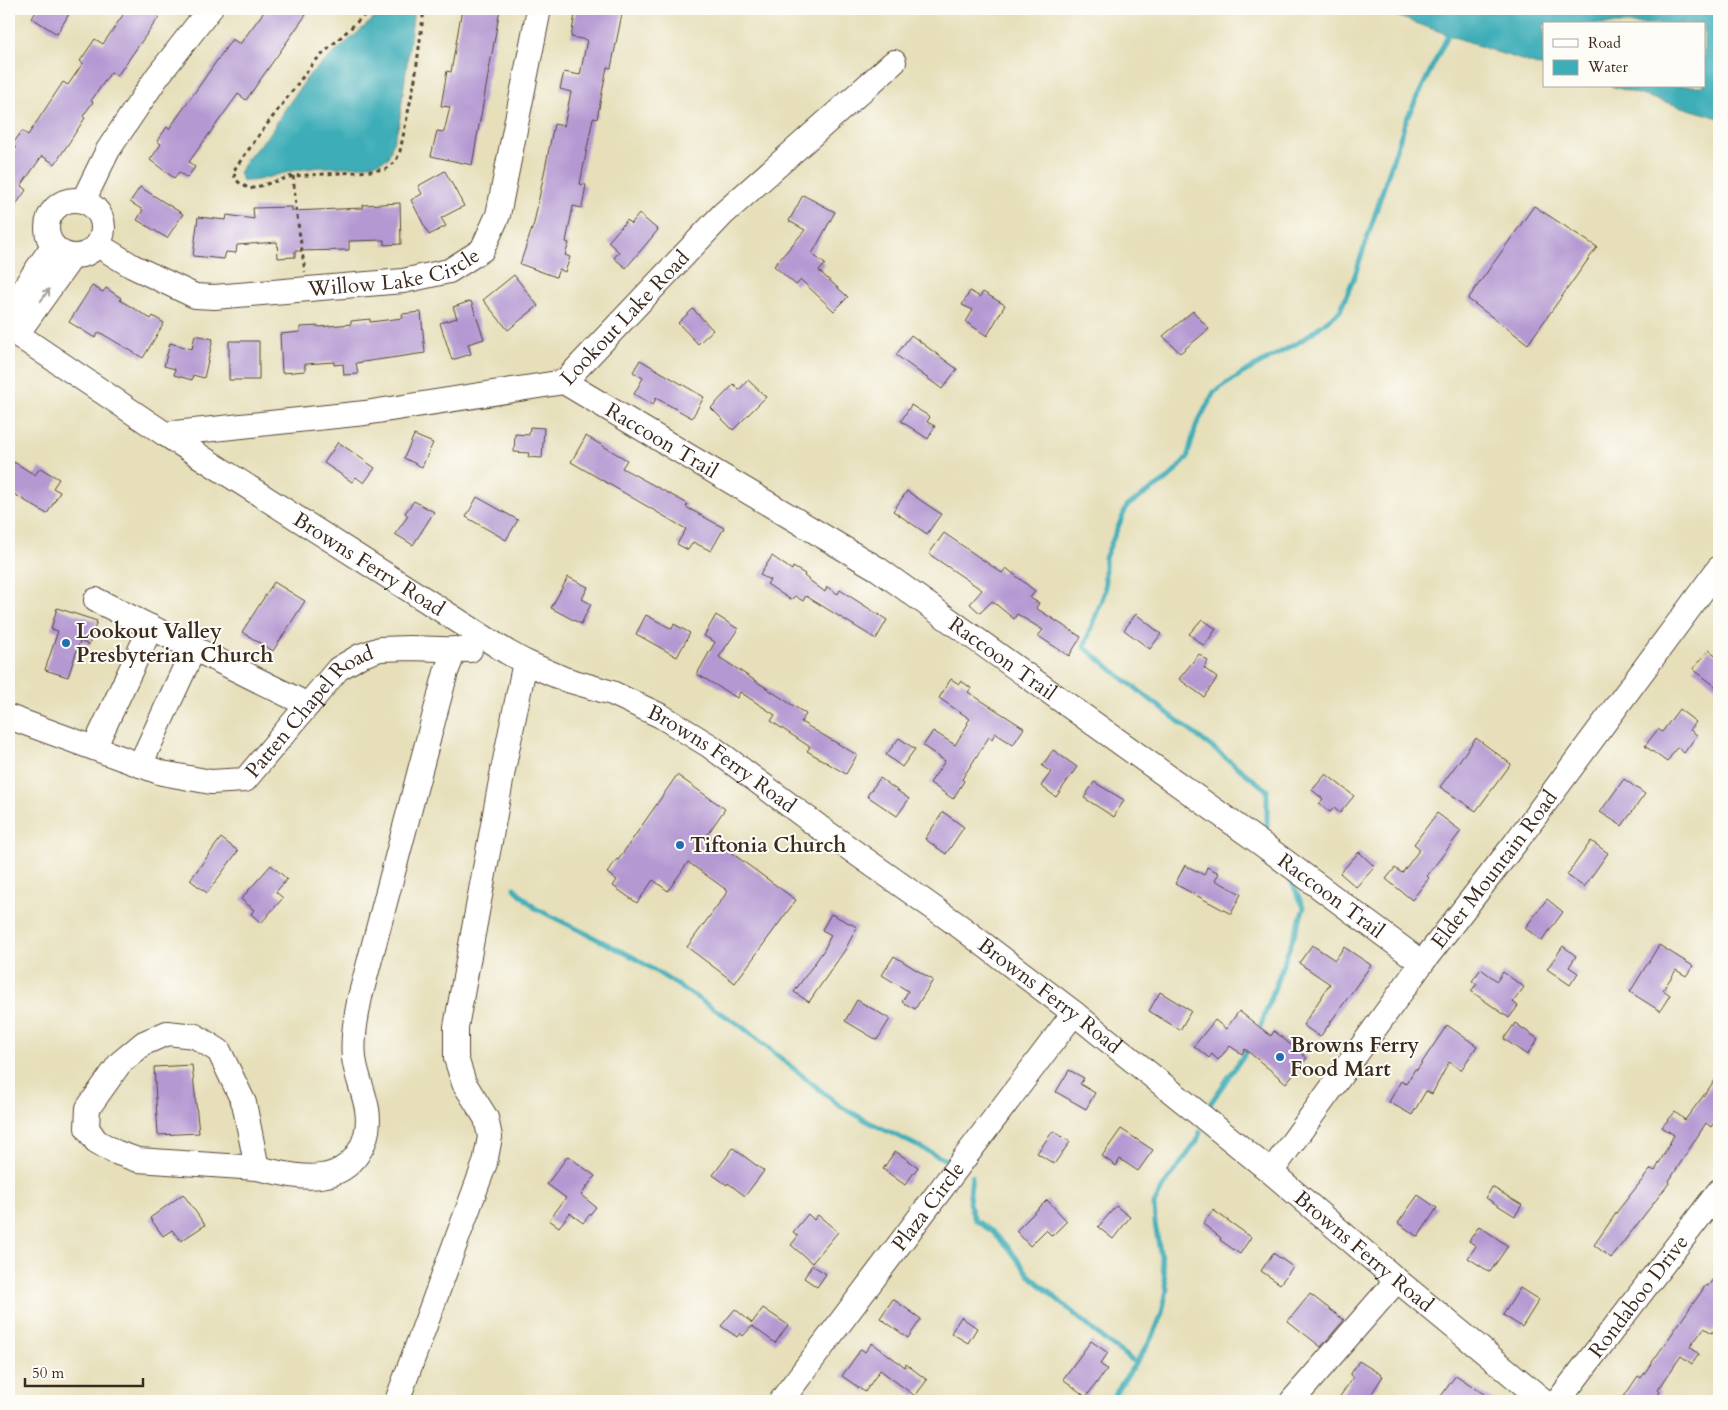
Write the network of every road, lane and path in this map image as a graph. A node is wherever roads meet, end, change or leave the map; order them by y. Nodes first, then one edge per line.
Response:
1 (210, 9) edge
2 (371, 9) edge
3 (424, 9) edge
4 (539, 9) edge
5 (894, 62) dead end
6 (293, 176) junction
7 (84, 201) junction
8 (98, 245) junction
9 (62, 251) junction
10 (309, 289) junction
11 (9, 310) edge
12 (13, 332) edge
13 (564, 382) junction
14 (165, 434) junction
15 (1719, 568) edge
16 (96, 600) dead end
17 (151, 627) junction
18 (194, 648) junction
19 (455, 649) junction
20 (516, 657) junction
21 (308, 705) junction
22 (9, 717) edge
23 (94, 748) junction
24 (140, 766) junction
25 (1422, 963) junction
26 (1074, 1013) junction
27 (257, 1168) junction
28 (1271, 1172) junction
29 (1719, 1191) edge
30 (1397, 1280) junction
31 (397, 1401) edge
32 (781, 1401) edge
33 (1292, 1401) edge
34 (1544, 1401) edge
35 (1558, 1401) edge

1 - 7 street
2 - 6 path
3 - 6 path
4 - 10 street, Willow Lake Circle
5 - 13 street, Lookout Lake Road
6 - 10 path
7 - 8 street
7 - 9 street
8 - 9 street
8 - 10 street, Willow Lake Circle
9 - 11 street
12 -> 9 street
12 - 14 street, Browns Ferry Road
13 - 14 street, Lookout Lake Road
13 - 25 street, Raccoon Trail
14 - 20 street, Browns Ferry Road
15 - 25 street, Elder Mountain Road
16 - 17 street
17 - 18 street
17 - 23 street
18 - 21 street
18 - 24 street
19 - 20 street, Patten Chapel Road
19 - 21 street, Patten Chapel Road
19 - 27 street
20 - 26 street, Browns Ferry Road
20 - 31 street
21 - 24 street, Patten Chapel Road
22 - 23 street, Patten Chapel Road
23 - 24 street, Patten Chapel Road
25 - 28 street, Elder Mountain Road
26 - 28 street, Browns Ferry Road
26 - 32 street, Plaza Circle
27 - 27 street
28 - 30 street, Browns Ferry Road
29 - 35 street, Rondaboo Drive
30 - 33 street
30 - 34 street, Browns Ferry Road

